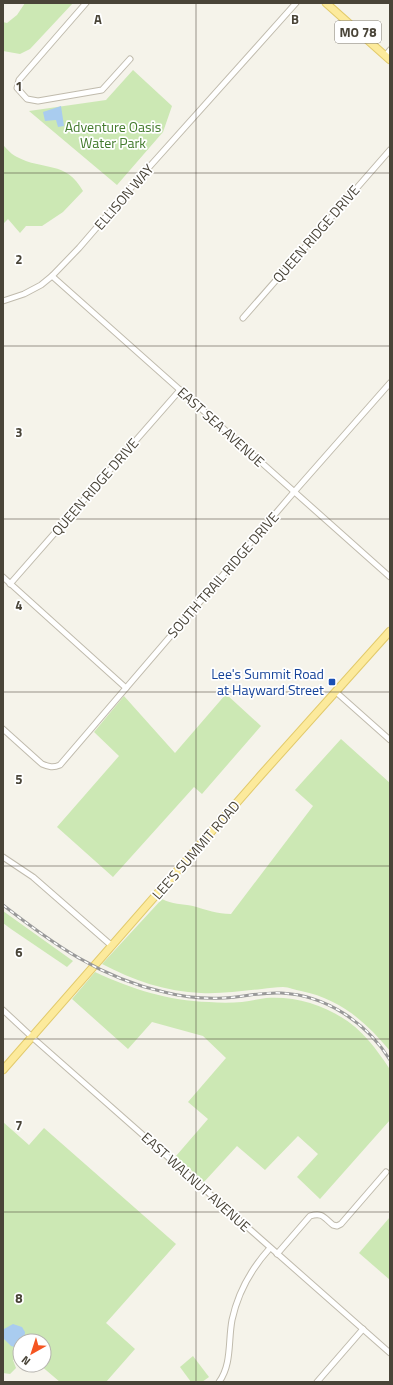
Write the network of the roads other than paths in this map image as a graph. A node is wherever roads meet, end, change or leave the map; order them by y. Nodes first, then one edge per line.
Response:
1 (86, 3) edge
2 (296, 3) edge
3 (330, 4) edge
4 (388, 55) edge
5 (130, 59) dead end
6 (390, 150) edge
7 (52, 276) junction
8 (3, 301) edge
9 (243, 318) dead end
10 (390, 383) edge
11 (180, 390) junction
12 (294, 492) junction
13 (3, 577) edge
14 (390, 577) edge
15 (10, 584) junction
16 (390, 631) edge
17 (126, 688) junction
18 (336, 692) junction
19 (3, 730) edge
20 (390, 740) edge
21 (3, 857) edge
22 (112, 946) junction
23 (3, 1010) edge
24 (33, 1038) junction
25 (3, 1070) edge
26 (386, 1172) dead end
27 (270, 1248) junction
28 (276, 1254) junction
29 (363, 1329) junction
30 (390, 1353) edge
31 (219, 1382) edge
32 (317, 1382) edge

1 - 5 street
2 - 7 street, ELLISON WAY
3 - 4 main road, MO 78
6 - 9 street, QUEEN RIDGE DRIVE
7 - 8 street, ELLISON WAY
7 - 11 street, EAST SEA AVENUE
10 - 12 street, SOUTH TRAIL RIDGE DRIVE
11 - 12 street, EAST SEA AVENUE
11 - 15 street, QUEEN RIDGE DRIVE
12 - 14 street, EAST SEA AVENUE
12 - 17 street, SOUTH TRAIL RIDGE DRIVE
13 - 15 street
15 - 17 street
16 - 18 main road, LEE'S SUMMIT ROAD
17 - 19 street, SOUTH TRAIL RIDGE DRIVE
18 - 20 street
18 - 22 main road, LEE'S SUMMIT ROAD
21 - 22 street
22 - 24 main road, LEE'S SUMMIT ROAD
23 - 24 street, EAST WALNUT AVENUE
24 - 25 main road, LEE'S SUMMIT ROAD
24 - 27 street, EAST WALNUT AVENUE
26 - 28 street
27 - 28 street, EAST WALNUT AVENUE
27 - 31 street
28 - 29 street, EAST WALNUT AVENUE
29 - 30 street, EAST WALNUT AVENUE
29 - 32 street

